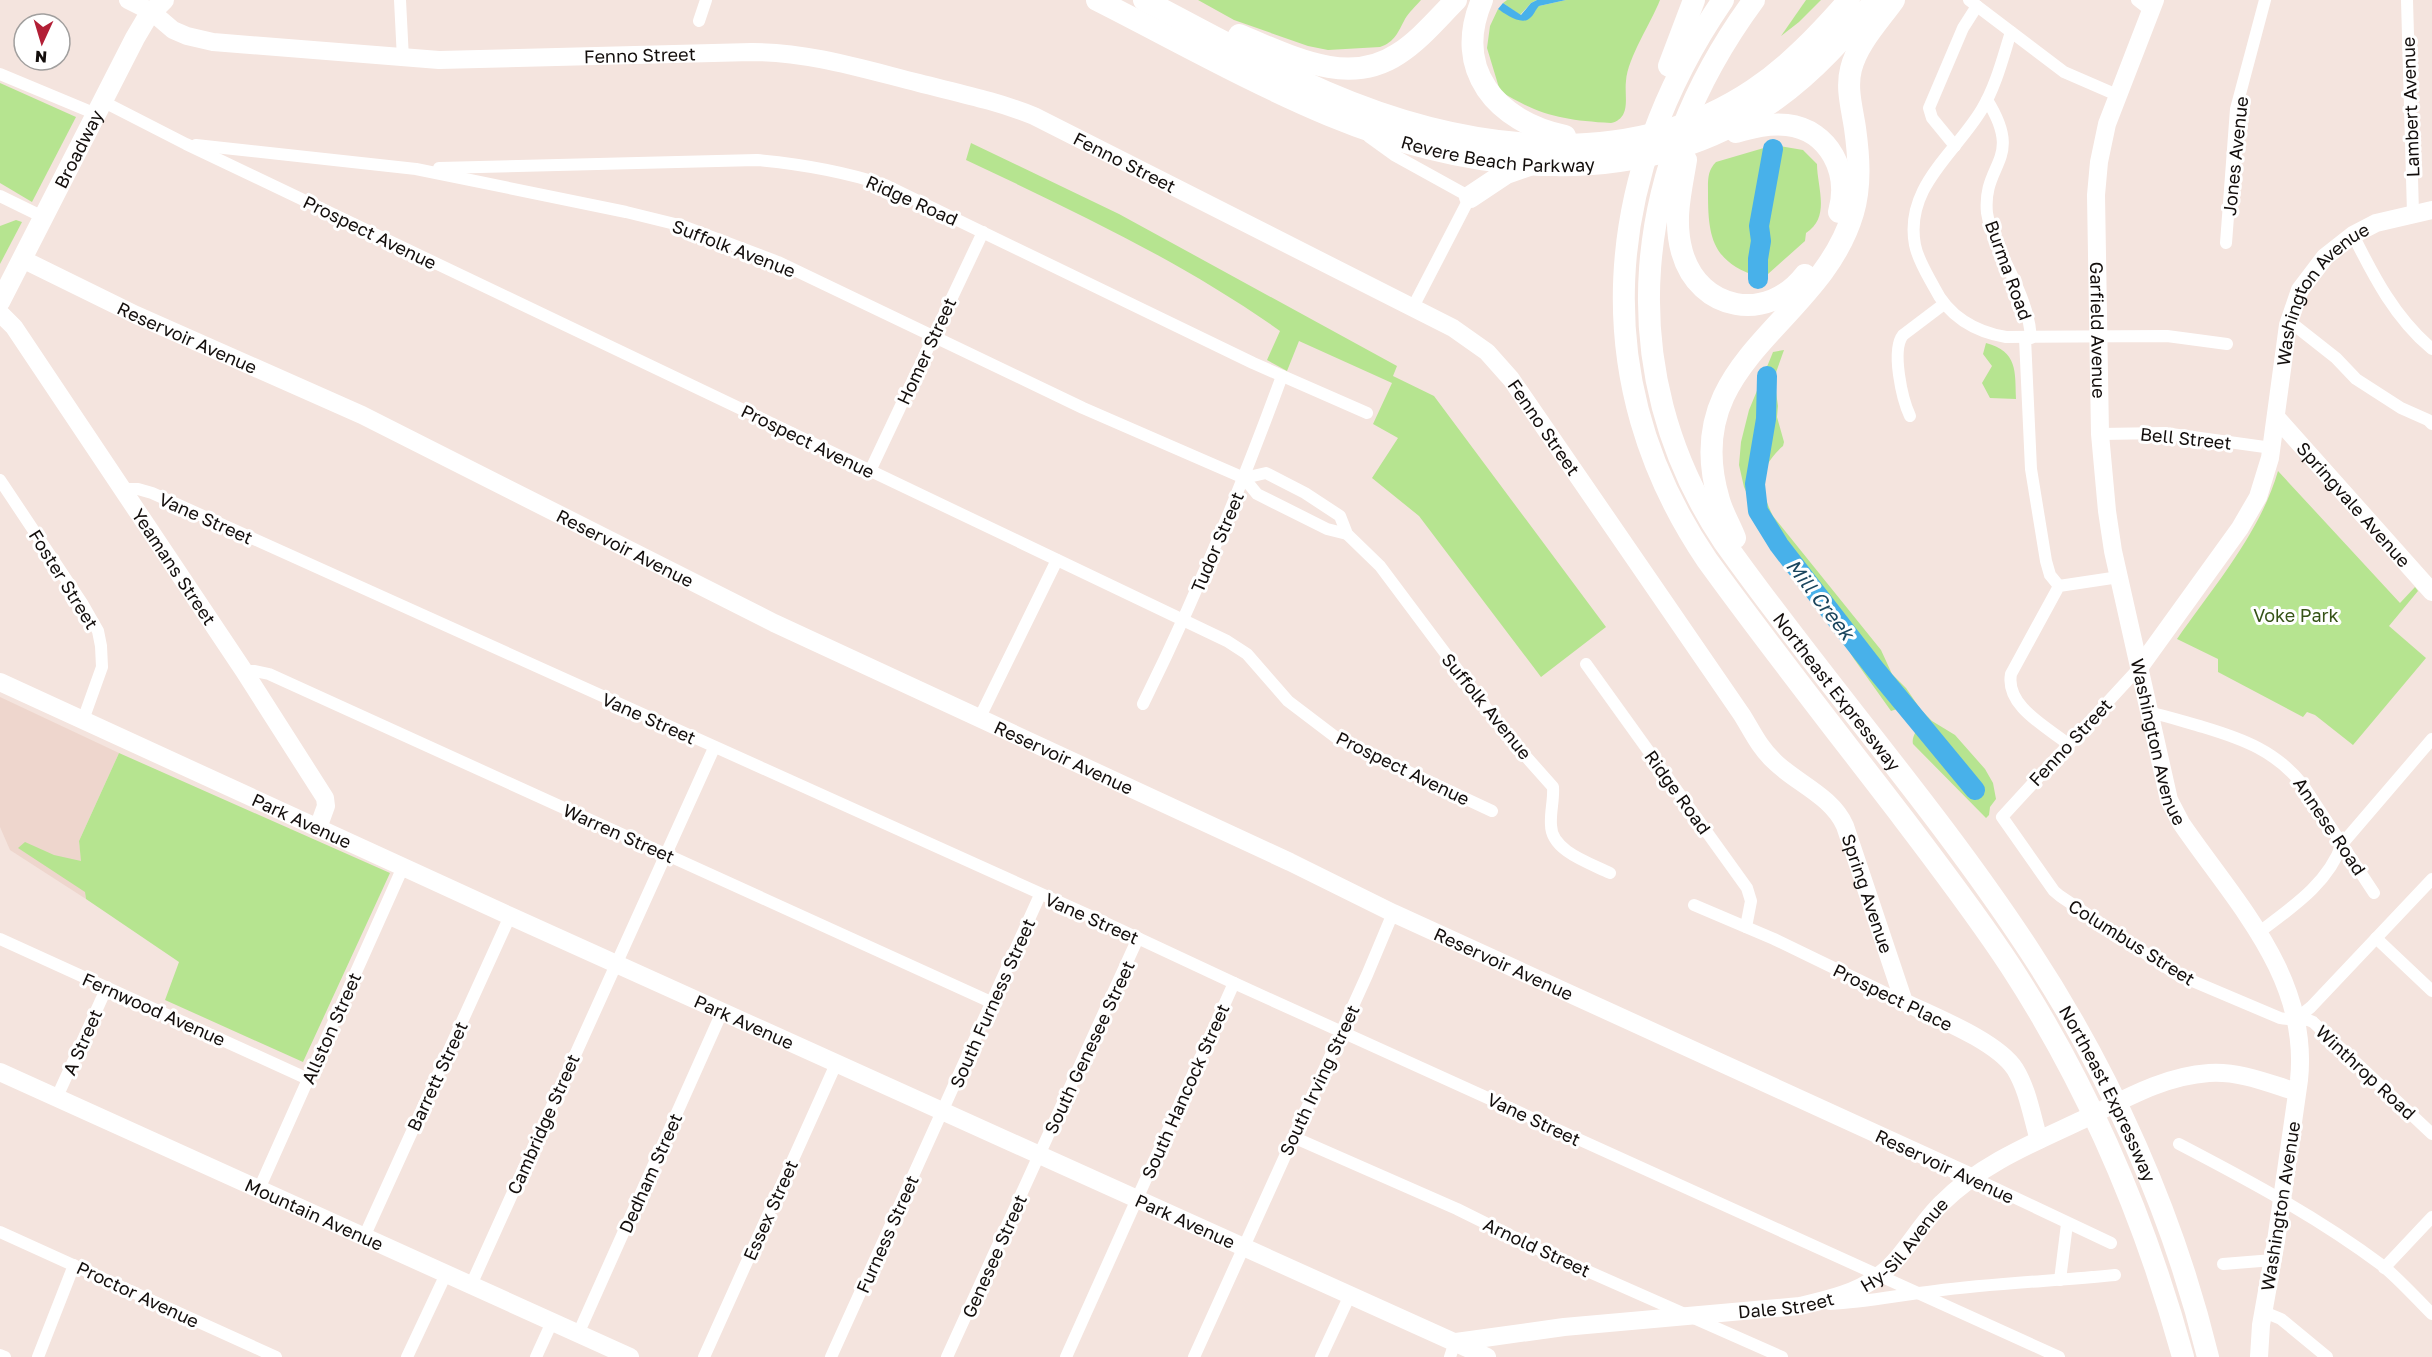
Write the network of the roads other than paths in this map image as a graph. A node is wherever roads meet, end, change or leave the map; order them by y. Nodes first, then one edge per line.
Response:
1 (128, 0) edge
2 (400, 0) edge
3 (706, 0) edge
4 (1097, 0) edge
5 (1456, 0) edge
6 (1482, 0) edge
7 (1694, 0) edge
8 (1723, 0) edge
9 (1754, 0) edge
10 (1849, 0) edge
11 (1875, 0) edge
12 (1894, 0) edge
13 (2265, 0) edge
14 (2407, 0) edge
15 (1150, 2) edge
16 (1973, 3) edge
17 (2148, 4) edge
18 (158, 6) edge
19 (699, 21) dead end
20 (2011, 32) junction
21 (403, 59) junction
22 (0, 74) edge
23 (2117, 95) junction
24 (1987, 100) junction
25 (99, 108) junction
26 (1661, 111) junction
27 (1357, 126) junction
28 (1629, 140) junction
29 (1697, 142) junction
30 (186, 144) junction
31 (1955, 146) junction
32 (1533, 164) junction
33 (1677, 168) junction
34 (416, 169) junction
35 (0, 196) edge
36 (1470, 197) junction
37 (2432, 210) edge
38 (2413, 213) junction
39 (43, 217) junction
40 (983, 232) junction
41 (2353, 235) junction
42 (2226, 243) dead end
43 (21, 260) junction
44 (0, 302) edge
45 (1944, 304) junction
46 (1413, 307) junction
47 (0, 313) edge
48 (2289, 321) junction
49 (933, 337) junction
50 (2097, 337) junction
51 (2028, 338) junction
52 (2227, 344) dead end
53 (2432, 349) edge
54 (1282, 376) junction
55 (1367, 413) dead end
56 (1910, 416) dead end
57 (2276, 417) junction
58 (2432, 424) edge
59 (2100, 434) junction
60 (2272, 448) junction
61 (870, 471) junction
62 (1244, 478) junction
63 (0, 480) edge
64 (122, 489) junction
65 (1347, 534) junction
66 (1057, 560) junction
67 (2119, 577) junction
68 (1755, 584) junction
69 (2059, 586) junction
70 (2432, 592) edge
71 (1184, 621) junction
72 (1586, 664) dead end
73 (2139, 668) junction
74 (244, 671) junction
75 (0, 682) edge
76 (1143, 704) dead end
77 (2148, 712) junction
78 (979, 719) junction
79 (83, 720) junction
80 (2432, 739) edge
81 (2068, 744) junction
82 (714, 748) junction
83 (1492, 811) dead end
84 (2002, 817) joint
85 (1842, 820) joint
86 (318, 828) junction
87 (2342, 844) junction
88 (665, 855) junction
89 (403, 867) junction
90 (1610, 873) dead end
91 (2432, 879) edge
92 (2374, 893) dead end
93 (1040, 895) junction
94 (1694, 905) dead end
95 (1393, 913) junction
96 (510, 916) junction
97 (1746, 927) junction
98 (2258, 933) junction
99 (1138, 938) junction
100 (0, 939) edge
101 (2376, 939) junction
102 (616, 964) junction
103 (1234, 983) junction
104 (107, 987) junction
105 (2432, 991) edge
106 (1904, 1002) junction
107 (993, 1003) junction
108 (722, 1012) junction
109 (2296, 1019) junction
110 (1341, 1030) junction
111 (836, 1064) junction
112 (0, 1072) edge
113 (308, 1078) junction
114 (2297, 1092) junction
115 (57, 1097) junction
116 (943, 1111) junction
117 (2432, 1134) edge
118 (1293, 1137) junction
119 (2039, 1140) junction
120 (2179, 1144) dead end
121 (1040, 1155) junction
122 (1971, 1178) junction
123 (259, 1189) junction
124 (2283, 1199) junction
125 (1137, 1200) junction
126 (2432, 1217) edge
127 (2067, 1224) junction
128 (0, 1232) edge
129 (364, 1237) junction
130 (2110, 1243) dead end
131 (1245, 1247) junction
132 (2273, 1260) junction
133 (2223, 1264) dead end
134 (74, 1265) junction
135 (2384, 1268) junction
136 (446, 1274) junction
137 (2115, 1275) dead end
138 (1879, 1276) junction
139 (2060, 1280) junction
140 (471, 1285) junction
141 (1918, 1293) junction
142 (1350, 1295) junction
143 (1800, 1306) junction
144 (2264, 1312) junction
145 (2432, 1314) edge
146 (1688, 1316) junction
147 (552, 1322) junction
148 (578, 1334) junction
149 (1452, 1350) edge
150 (0, 1355) edge
151 (5, 1357) edge
152 (38, 1357) edge
153 (276, 1357) edge
154 (407, 1357) edge
155 (536, 1357) edge
156 (630, 1357) edge
157 (704, 1357) edge
158 (831, 1357) edge
159 (947, 1357) edge
160 (1066, 1357) edge
161 (1194, 1357) edge
162 (1321, 1357) edge
163 (1487, 1357) edge
164 (1782, 1357) edge
165 (2059, 1357) edge
166 (2183, 1357) edge
167 (2208, 1357) edge
168 (2259, 1357) edge
169 (2327, 1357) edge

1 - 18 street, Fenno Street
2 - 21 street
3 - 19 street
4 - 27 highway, Revere Beach Parkway
5 - 15 highway
6 - 28 highway
7 - 26 highway
8 - 26 highway, Northeast Expressway
9 - 33 highway, Northeast Expressway
10 - 28 highway, Revere Beach Parkway
11 - 29 highway, Revere Beach Parkway
12 - 68 highway
13 - 42 street, Jones Avenue
14 - 38 street, Lambert Avenue
15 - 28 highway, Revere Beach Parkway
16 - 20 street
16 - 31 street
17 - 23 street, Garfield Avenue
18 - 21 street, Fenno Street
18 - 25 main road, Broadway
20 - 23 street
20 - 24 street
21 - 46 street, Fenno Street
22 - 25 street, Prospect Avenue
23 - 50 street, Garfield Avenue
24 - 31 street
24 - 51 street, Burma Road
25 - 30 street, Prospect Avenue
25 - 39 main road, Broadway
26 - 166 highway, Northeast Expressway
27 - 32 highway, Revere Beach Parkway
27 - 36 street
29 - 32 highway, Revere Beach Parkway
29 - 33 highway
30 - 34 street, Suffolk Avenue
30 - 61 street, Prospect Avenue
31 - 45 street
32 - 36 highway
33 - 68 highway, Northeast Expressway
34 - 40 street, Ridge Road
34 - 49 street, Suffolk Avenue
35 - 39 street
36 - 46 street
37 - 38 street, Washington Avenue
38 - 41 street, Washington Avenue
39 - 43 main road, Broadway
40 - 49 street, Homer Street
40 - 54 street, Ridge Road
41 - 48 street, Washington Avenue
41 - 53 street
43 - 44 main road, Broadway
43 - 78 street, Reservoir Avenue
45 - 51 street
45 - 56 street
46 - 85 street, Fenno Street
47 - 64 street, Yeamans Street
48 - 57 street, Washington Avenue
48 - 58 street
49 - 61 street, Homer Street
49 - 62 street, Suffolk Avenue
50 - 51 street
50 - 52 street
50 - 59 street, Garfield Avenue
51 - 69 street, Burma Road
54 - 55 street, Ridge Road
54 - 62 street, Tudor Street
57 - 60 street, Washington Avenue
57 - 70 street, Springvale Avenue
59 - 60 street, Bell Street
59 - 67 street, Garfield Avenue
60 - 73 street, Washington Avenue
61 - 66 street, Prospect Avenue
62 - 65 street, Suffolk Avenue
62 - 65 street, Suffolk Avenue
62 - 71 street, Tudor Street
63 - 79 street, Foster Street
64 - 74 street, Yeamans Street
64 - 82 street, Vane Street
65 - 90 street, Suffolk Avenue
66 - 71 street, Prospect Avenue
66 - 78 street
67 - 69 street
67 - 73 street, Garfield Avenue
68 - 167 highway, Northeast Expressway
69 - 81 street
71 - 76 street, Tudor Street
71 - 83 street, Prospect Avenue
72 - 97 street, Ridge Road
73 - 77 street, Washington Avenue
73 - 81 street, Fenno Street
74 - 86 street, Yeamans Street
74 - 88 street, Warren Street
75 - 79 street, Park Avenue
77 - 87 street, Annese Road
77 - 98 street, Washington Avenue
78 - 95 street, Reservoir Avenue
79 - 86 street, Park Avenue
80 - 87 street
81 - 84 street, Fenno Street
82 - 88 street, Cambridge Street
82 - 93 street, Vane Street
84 - 109 street, Columbus Street
85 - 106 street, Spring Avenue
86 - 89 street, Park Avenue
87 - 92 street, Annese Road
87 - 98 street
88 - 102 street, Cambridge Street
88 - 107 street, Warren Street
89 - 96 street, Park Avenue
89 - 113 street, Allston Street
91 - 101 street
93 - 99 street, Vane Street
93 - 107 street, South Furness Street
94 - 97 street, Prospect Place
95 - 110 street, South Irving Street
95 - 122 street, Reservoir Avenue
96 - 102 street, Park Avenue
96 - 129 street, Barrett Street
97 - 106 street, Prospect Place
98 - 109 street, Washington Avenue
99 - 103 street, Vane Street
99 - 121 street, South Genesee Street
100 - 104 street, Fernwood Avenue
101 - 105 street
101 - 109 street
102 - 108 street, Park Avenue
102 - 140 street, Cambridge Street
103 - 110 street, Vane Street
103 - 125 street, South Hancock Street
104 - 113 street, Fernwood Avenue
104 - 115 street, A Street
106 - 119 street, Prospect Place
107 - 116 street, South Furness Street
108 - 111 street, Park Avenue
108 - 148 street, Dedham Street
109 - 114 street, Washington Avenue
109 - 117 street, Winthrop Road
110 - 118 street, South Irving Street
110 - 138 street, Vane Street
111 - 116 street, Park Avenue
111 - 157 street, Essex Street
112 - 115 street, Mountain Avenue
113 - 123 street, Allston Street
114 - 119 street, Hy-Sil Avenue
114 - 124 street, Washington Avenue
115 - 123 street, Mountain Avenue
116 - 121 street, Park Avenue
116 - 158 street, Furness Street
118 - 131 street, South Irving Street
118 - 146 street, Arnold Street
119 - 122 street, Hy-Sil Avenue
120 - 124 street
121 - 125 street, Park Avenue
121 - 159 street, Genesee Street
122 - 127 street, Reservoir Avenue
122 - 138 street, Hy-Sil Avenue
123 - 129 street, Mountain Avenue
124 - 132 street, Washington Avenue
124 - 135 street
125 - 131 street, Park Avenue
125 - 160 street, South Hancock Street
126 - 135 street
127 - 130 street, Reservoir Avenue
127 - 139 street
128 - 134 street, Proctor Avenue
129 - 136 street, Mountain Avenue
131 - 142 street, Park Avenue
131 - 161 street, South Irving Street
132 - 133 street
132 - 144 street, Washington Avenue
134 - 152 street
134 - 153 street, Proctor Avenue
135 - 145 street
136 - 140 street, Mountain Avenue
136 - 154 street
137 - 139 street, Dale Street
138 - 141 street, Vane Street
138 - 143 street, Hy-Sil Avenue
139 - 141 street, Dale Street
140 - 147 street, Mountain Avenue
141 - 143 street, Dale Street
141 - 165 street, Vane Street
142 - 149 street, Park Avenue
142 - 162 street
143 - 146 street, Dale Street
144 - 168 street, Washington Avenue
144 - 169 street
146 - 149 street, Dale Street
146 - 164 street, Arnold Street
147 - 148 street, Mountain Avenue
147 - 155 street
148 - 156 street, Mountain Avenue
149 - 163 street, Park Avenue
150 - 151 street

